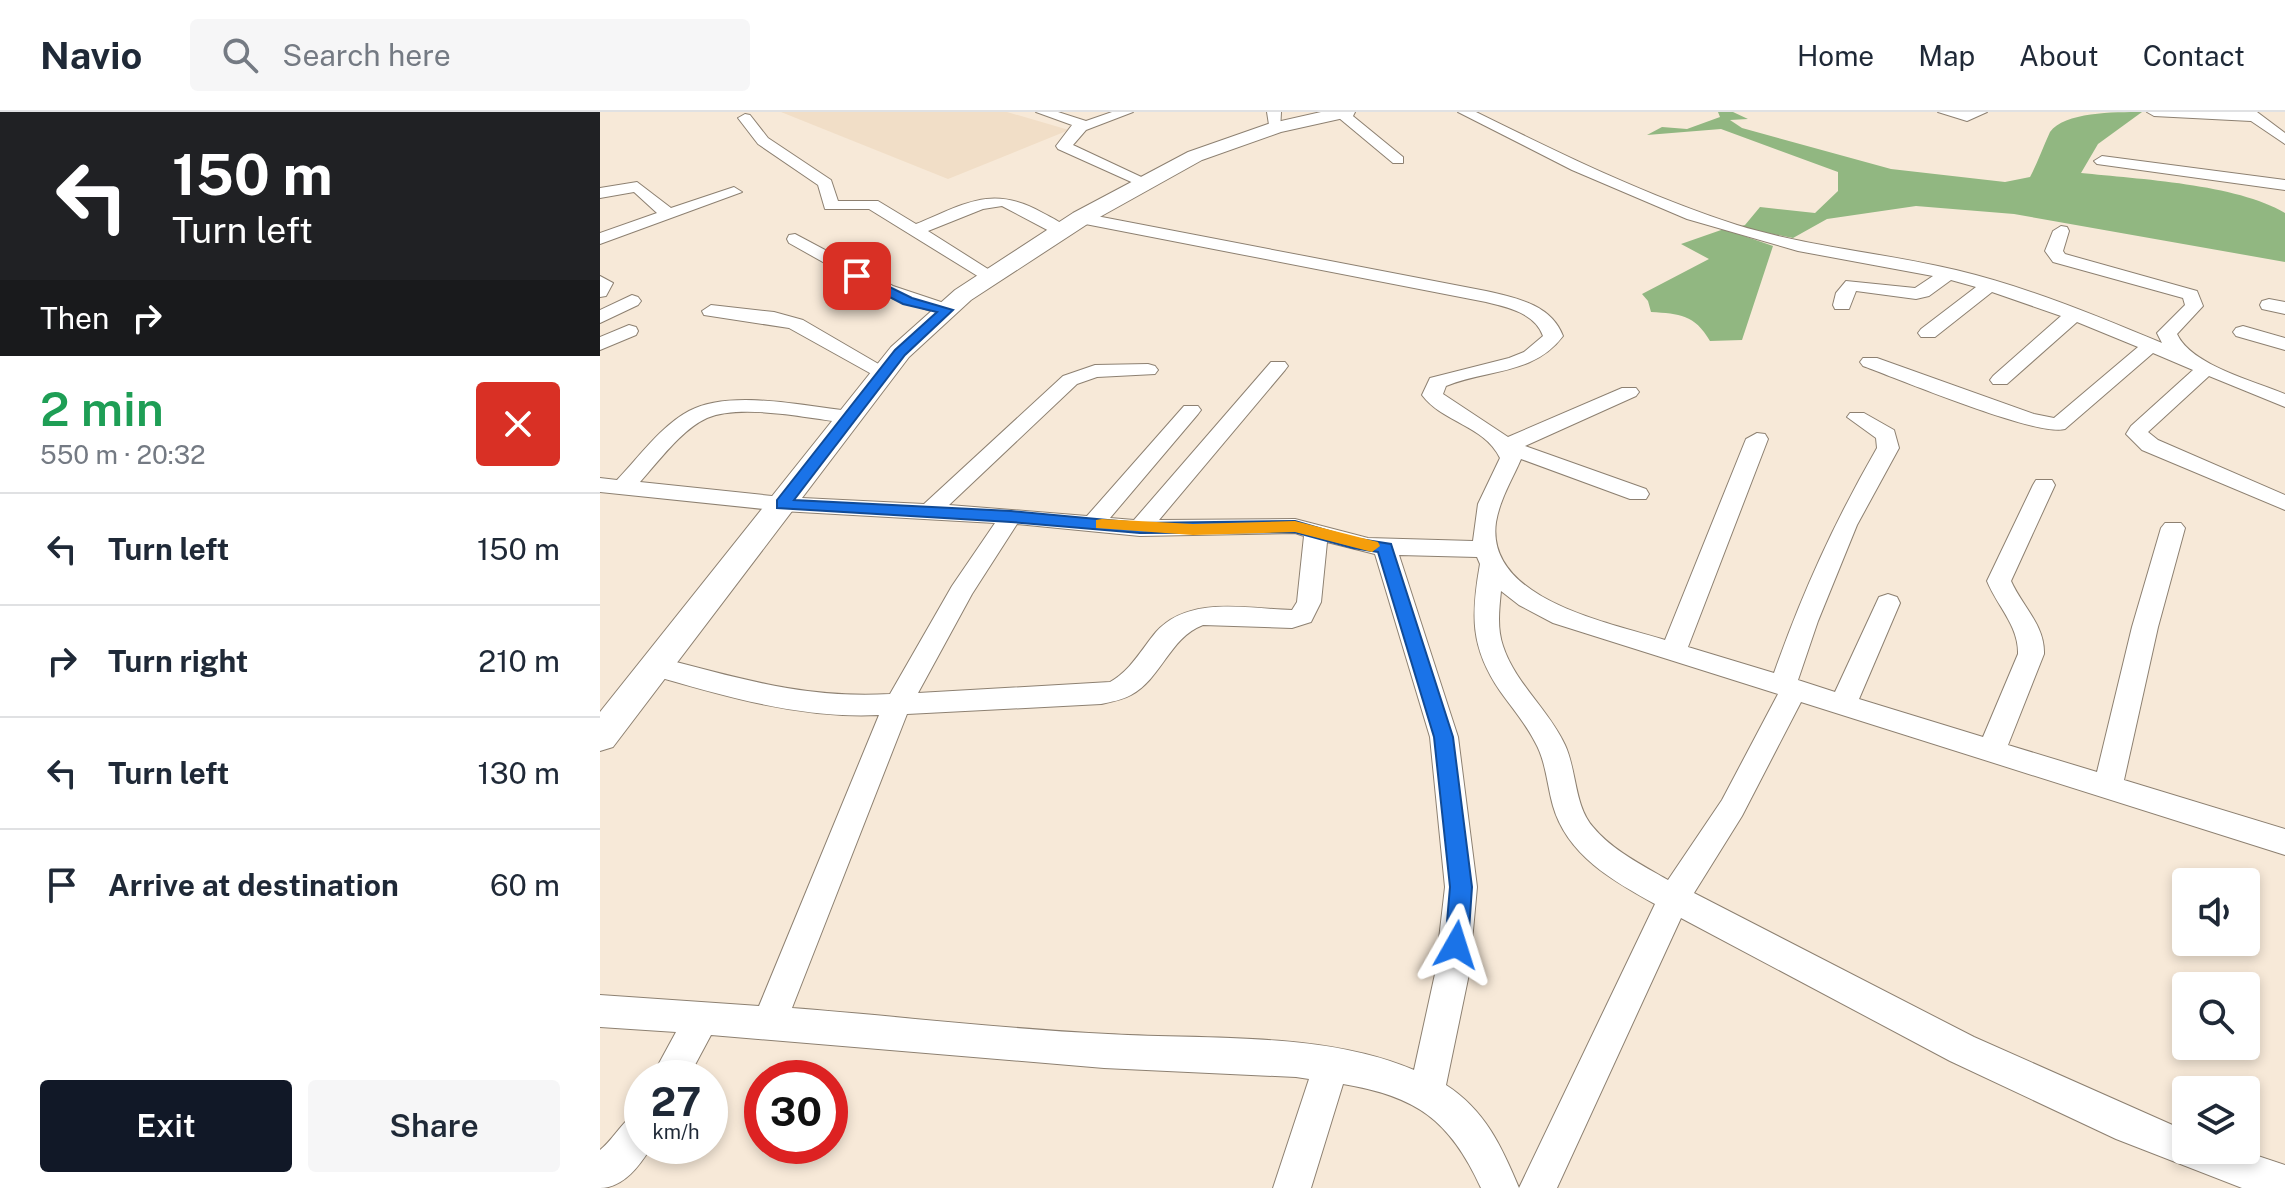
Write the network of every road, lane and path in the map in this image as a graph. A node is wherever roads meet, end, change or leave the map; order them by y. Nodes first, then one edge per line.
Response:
1 (1043, 112) edge
2 (1126, 112) edge
3 (1465, 112) edge
4 (1945, 112) edge
5 (1980, 112) edge
6 (2154, 112) edge
7 (1343, 113) edge
8 (2251, 114) edge
9 (745, 118) dead end
10 (1274, 120) edge
11 (1082, 127) junction
12 (2285, 140) edge
13 (1398, 160) dead end
14 (2102, 161) dead end
15 (1144, 182) junction
16 (2285, 185) edge
17 (734, 192) dead end
18 (600, 193) edge
19 (669, 215) junction
20 (1071, 224) junction
21 (916, 230) junction
22 (2061, 231) dead end
23 (600, 239) edge
24 (795, 239) dead end
25 (1947, 274) junction
26 (990, 276) junction
27 (600, 281) edge
28 (1989, 285) junction
29 (600, 292) edge
30 (632, 301) dead end
31 (1842, 305) dead end
32 (946, 310) junction
33 (711, 311) dead end
34 (2074, 315) junction
35 (600, 317) edge
36 (629, 331) dead end
37 (2243, 332) dead end
38 (1928, 333) dead end
39 (600, 344) edge
40 (2285, 344) edge
41 (2150, 346) junction
42 (1870, 362) dead end
43 (1278, 366) dead end
44 (2198, 366) junction
45 (1148, 370) dead end
46 (884, 373) junction
47 (2000, 380) dead end
48 (1629, 392) dead end
49 (2285, 401) edge
50 (1191, 410) dead end
51 (849, 417) junction
52 (1857, 417) dead end
53 (1757, 439) dead end
54 (1506, 446) junction
55 (2044, 485) dead end
56 (611, 486) edge
57 (1638, 494) dead end
58 (2285, 503) edge
59 (782, 504) junction
60 (929, 512) junction
61 (1011, 516) junction
62 (1093, 523) junction
63 (1140, 528) junction
64 (2173, 528) dead end
65 (1316, 530) junction
66 (1385, 548) junction
67 (1488, 557) junction
68 (1888, 603) dead end
69 (1673, 652) junction
70 (657, 667) junction
71 (1789, 687) junction
72 (1843, 705) junction
73 (897, 706) junction
74 (601, 735) edge
75 (1991, 753) junction
76 (2108, 788) junction
77 (2285, 842) edge
78 (1675, 896) junction
79 (600, 1011) edge
80 (702, 1018) junction
81 (769, 1022) junction
82 (679, 1060) edge
83 (1331, 1065) junction
84 (1427, 1093) junction
85 (2172, 1144) edge
86 (624, 1155) edge
87 (2227, 1164) edge
88 (600, 1174) edge
89 (2285, 1184) edge
90 (1292, 1188) edge
91 (1500, 1188) edge
92 (1538, 1188) edge

1 - 11 street
2 - 11 street
3 - 25 street
4 - 5 street
6 - 8 street
7 - 10 street
7 - 13 street
8 - 12 street
9 - 21 street
10 - 15 street
11 - 15 street
14 - 16 street
15 - 20 street
17 - 19 street
18 - 19 street
19 - 23 street
20 - 21 street
20 - 26 street
20 - 54 street
21 - 26 street
22 - 44 street
24 - 32 street
25 - 28 street
25 - 31 street
26 - 32 street
27 - 29 street
28 - 34 street
28 - 38 street
30 - 35 street
32 - 46 street
33 - 46 street
34 - 41 street
34 - 47 street
36 - 39 street
37 - 40 street
41 - 42 street
41 - 44 street
43 - 63 street
44 - 49 street
44 - 58 street
45 - 60 street
46 - 51 street
48 - 54 street
50 - 62 street
51 - 56 street
51 - 59 street
52 - 71 street
53 - 69 street
54 - 57 street
54 - 67 street
55 - 75 street
56 - 59 street
59 - 60 street
59 - 70 street
60 - 61 street
61 - 62 street
61 - 73 street
62 - 63 street
63 - 65 street
64 - 76 street
65 - 66 street
65 - 73 street
66 - 67 street
66 - 84 street
67 - 69 street
67 - 78 street
68 - 72 street
69 - 71 street
70 - 73 street
70 - 74 street
71 - 72 street
71 - 78 street
72 - 75 street
73 - 81 street
75 - 76 street
76 - 77 street
78 - 85 street
78 - 92 street
79 - 80 street
80 - 81 street
80 - 82 street
81 - 83 street
83 - 84 street
83 - 90 street
84 - 91 street
86 - 88 street
87 - 89 street

